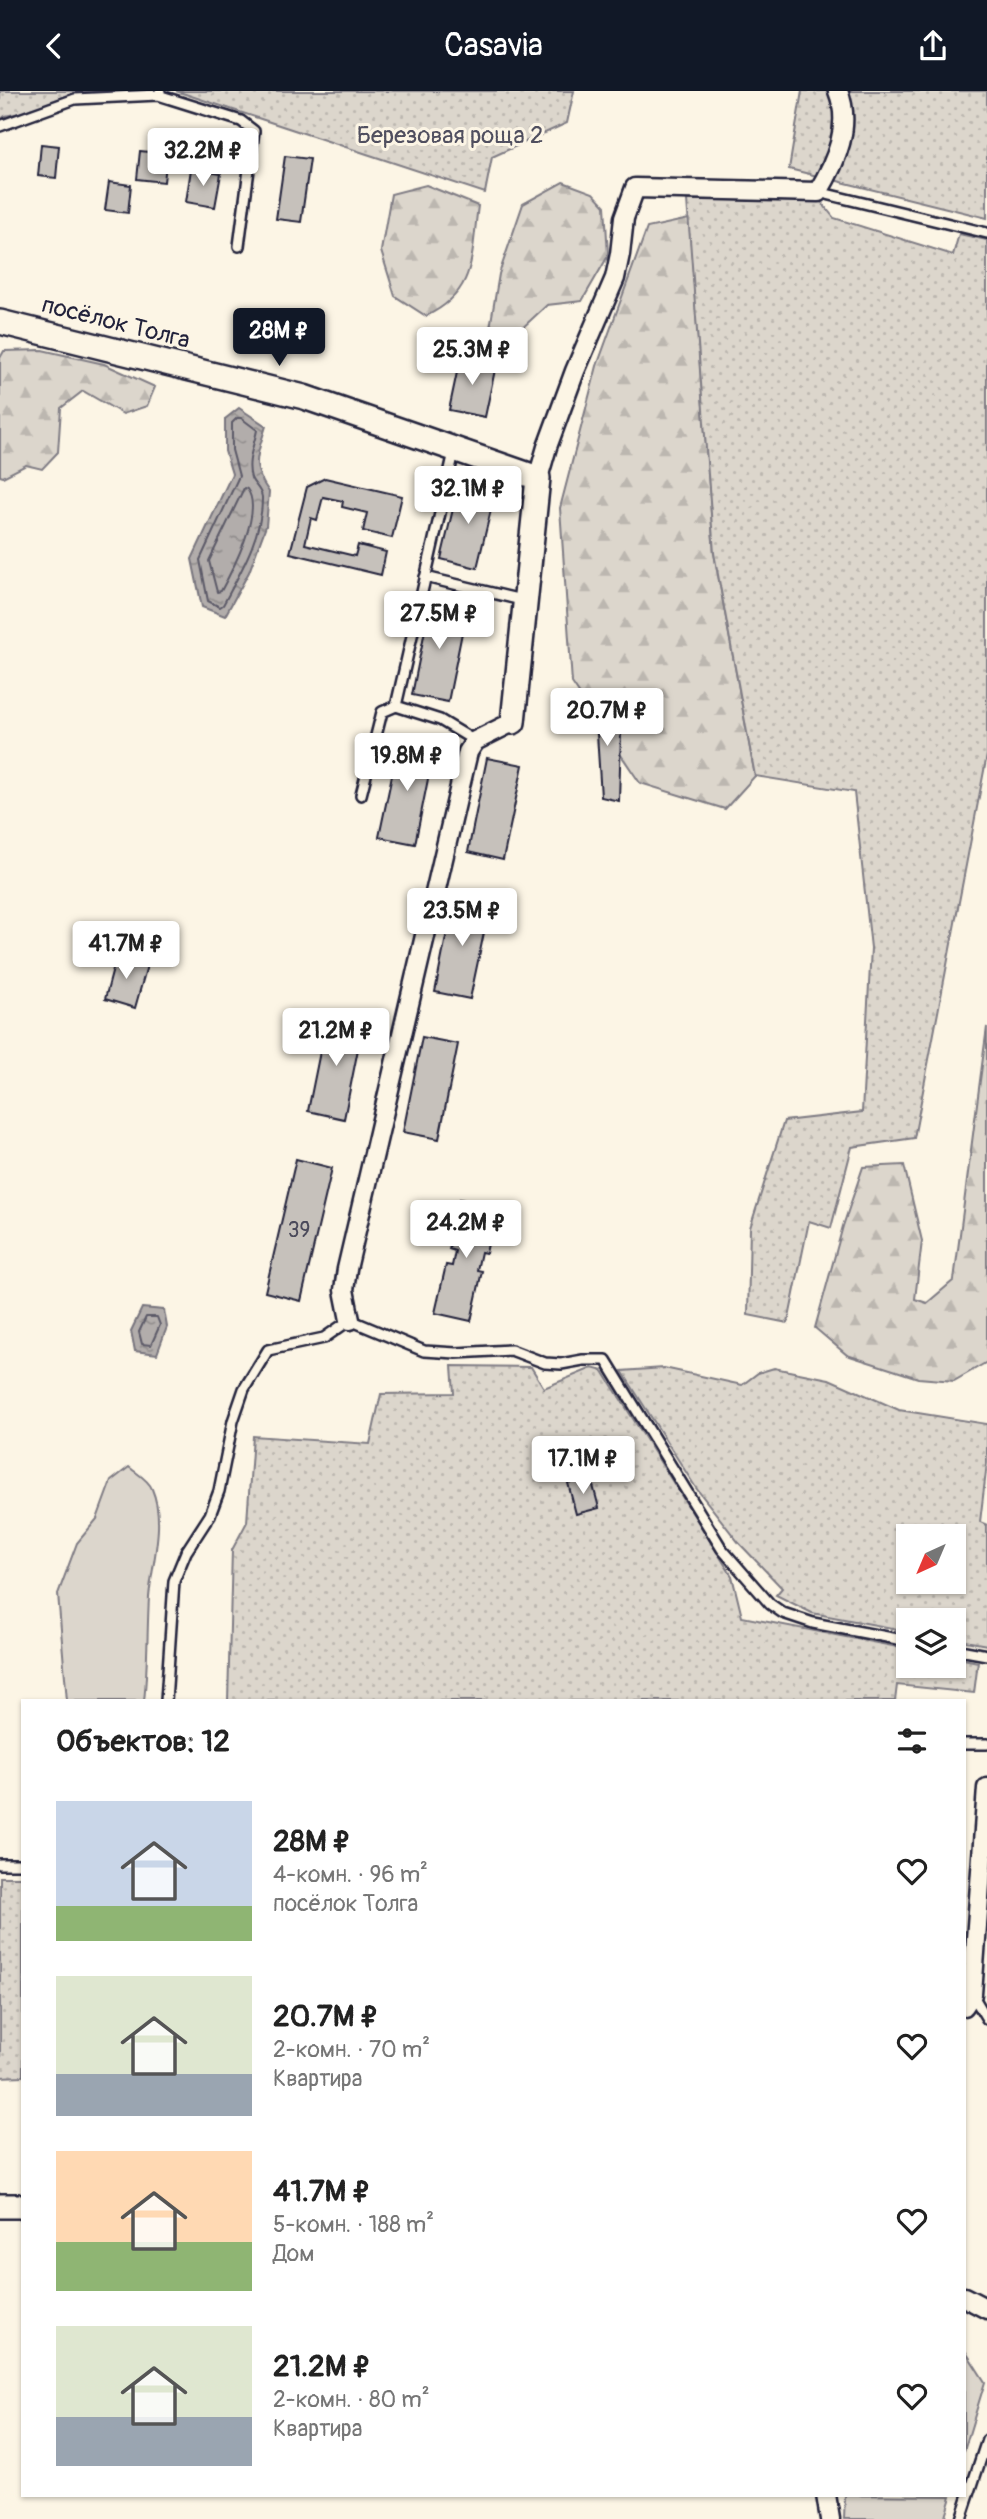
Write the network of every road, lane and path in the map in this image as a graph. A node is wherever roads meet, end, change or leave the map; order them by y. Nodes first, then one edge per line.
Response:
1 (838, 91) edge
2 (159, 93) edge
3 (0, 126) edge
4 (818, 192) junction
5 (987, 233) edge
6 (239, 246) dead end
7 (0, 322) edge
8 (455, 449) junction
9 (538, 478) junction
10 (425, 577) junction
11 (526, 601) junction
12 (396, 706) junction
13 (513, 722) joint
14 (475, 741) junction
15 (361, 795) dead end
16 (350, 1320) junction
17 (896, 1638) edge
18 (966, 1651) edge
19 (987, 1655) edge
20 (166, 1699) edge
21 (966, 1744) edge
22 (987, 1744) edge
23 (987, 1788) edge
24 (0, 1864) edge
25 (21, 1864) edge
26 (968, 2000) edge
27 (987, 2019) edge
28 (0, 2206) edge
29 (21, 2206) edge
30 (966, 2298) edge
31 (987, 2309) edge
32 (987, 2440) edge
33 (826, 2497) edge
34 (830, 2519) edge
35 (961, 2519) edge

1 - 4 street
2 - 3 lane
2 - 6 lane
4 - 5 lane
4 - 9 street
7 - 8 street, посёлок Толга
8 - 9 street, посёлок Толга
8 - 10 lane
9 - 11 street
10 - 11 lane
10 - 12 lane
11 - 13 street
12 - 14 lane
12 - 15 lane
13 - 14 street
14 - 16 street
16 - 17 lane
16 - 20 lane
18 - 19 lane
21 - 22 lane
23 - 26 street
24 - 25 lane
26 - 27 lane
28 - 29 street
30 - 31 street
32 - 35 lane
33 - 34 street

